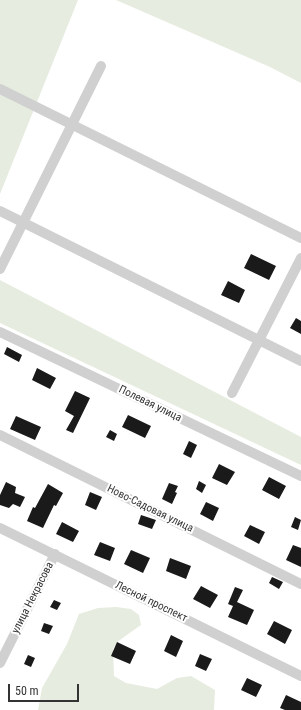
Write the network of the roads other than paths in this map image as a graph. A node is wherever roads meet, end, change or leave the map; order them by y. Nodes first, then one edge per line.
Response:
1 (101, 66) dead end
2 (0, 89) edge
3 (72, 125) junction
4 (0, 211) edge
5 (24, 223) junction
6 (301, 238) edge
7 (301, 258) edge
8 (0, 269) edge
9 (0, 332) edge
10 (259, 340) junction
11 (301, 361) edge
12 (232, 392) dead end
13 (0, 435) edge
14 (301, 476) edge
15 (0, 528) edge
16 (55, 554) junction
17 (301, 584) edge
18 (0, 663) edge
19 (301, 676) edge

1 - 3 street
2 - 3 street
3 - 5 street
3 - 6 street
4 - 5 street
5 - 8 street
5 - 10 street
7 - 10 street
9 - 14 street, Полевая улица
10 - 11 street
10 - 12 street
13 - 17 street, Ново-Садовая улица
15 - 16 street, Лесной проспект
16 - 18 street, улица Некрасова
16 - 19 street, Лесной проспект

